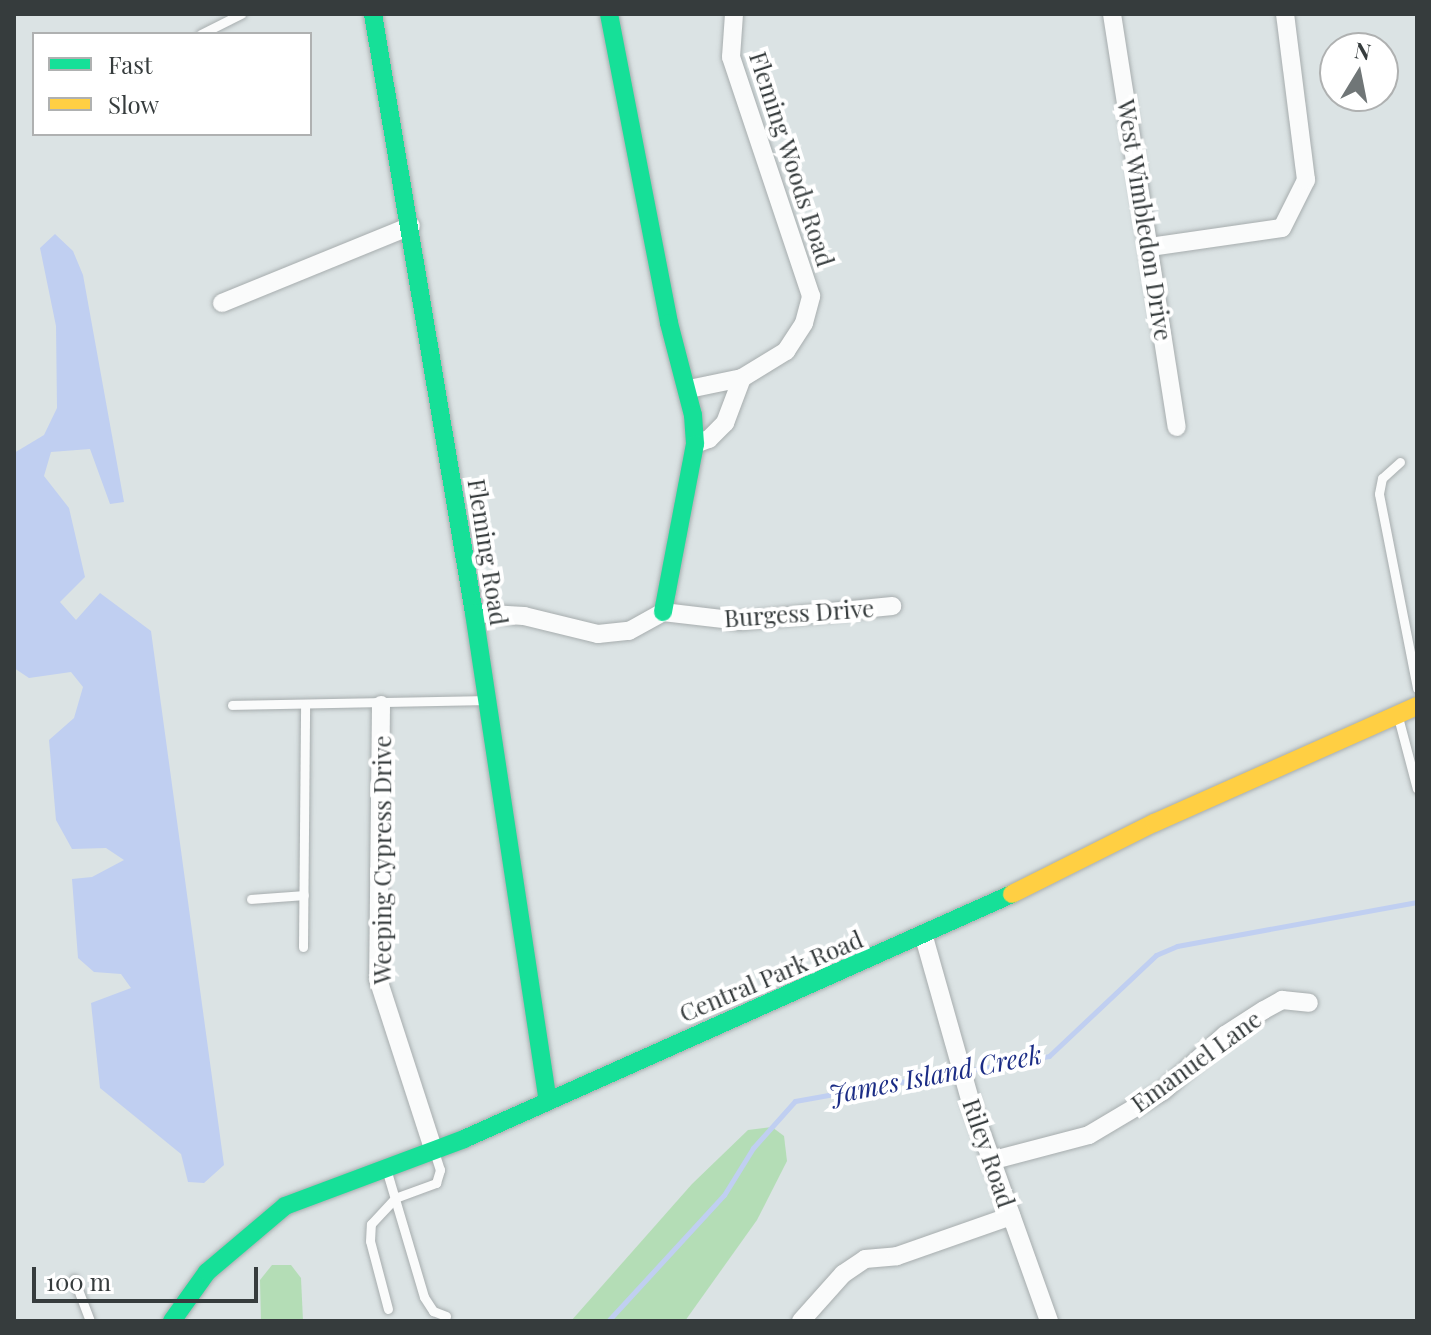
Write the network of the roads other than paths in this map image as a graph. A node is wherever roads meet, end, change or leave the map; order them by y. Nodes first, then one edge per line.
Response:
1 (241, 14) edge
2 (373, 14) edge
3 (609, 14) edge
4 (734, 14) edge
5 (1112, 14) edge
6 (1285, 14) edge
7 (205, 32) edge
8 (411, 226) junction
9 (1150, 247) junction
10 (222, 303) dead end
11 (742, 378) junction
12 (689, 389) junction
13 (1177, 427) dead end
14 (695, 444) junction
15 (1400, 462) dead end
16 (892, 606) dead end
17 (663, 612) junction
18 (474, 613) junction
19 (1417, 688) edge
20 (487, 700) junction
21 (232, 705) dead end
22 (305, 705) junction
23 (381, 705) junction
24 (1417, 706) edge
25 (1397, 714) junction
26 (1417, 789) edge
27 (304, 895) junction
28 (251, 899) dead end
29 (924, 937) junction
30 (303, 947) dead end
31 (1309, 1003) dead end
32 (547, 1098) junction
33 (434, 1151) junction
34 (994, 1160) junction
35 (386, 1167) junction
36 (395, 1198) junction
37 (1011, 1216) junction
38 (74, 1279) dead end
39 (388, 1309) dead end
40 (446, 1316) dead end
41 (90, 1321) edge
42 (172, 1321) edge
43 (801, 1321) edge
44 (1049, 1321) edge

1 - 7 lane
2 - 8 street, Fleming Road
3 - 12 street
4 - 11 street, Fleming Woods Road
5 - 9 street, West Wimbledon Drive
6 - 9 street
8 - 10 street
8 - 18 street, Fleming Road
9 - 13 street, West Wimbledon Drive
11 - 12 street, Fleming Woods Road
11 - 14 street
12 - 14 street
14 - 17 street
15 - 19 lane
16 - 17 street, Burgess Drive
17 - 18 street
18 - 20 street, Fleming Road
20 - 23 lane
20 - 32 street, Fleming Road
21 - 22 lane
22 - 23 lane
22 - 27 lane
23 - 33 street, Weeping Cypress Drive
24 - 25 street, Central Park Road
25 - 26 lane
25 - 29 street, Central Park Road
27 - 28 lane
27 - 30 lane
29 - 32 street, Central Park Road
29 - 34 street, Riley Road
31 - 34 street, Emanuel Lane
32 - 33 street, Central Park Road
33 - 35 street, Central Park Road
33 - 36 lane
34 - 37 street, Riley Road
35 - 36 lane
35 - 42 street, Central Park Road
36 - 39 lane
36 - 40 lane
37 - 43 street
37 - 44 street, Riley Road
38 - 41 lane

